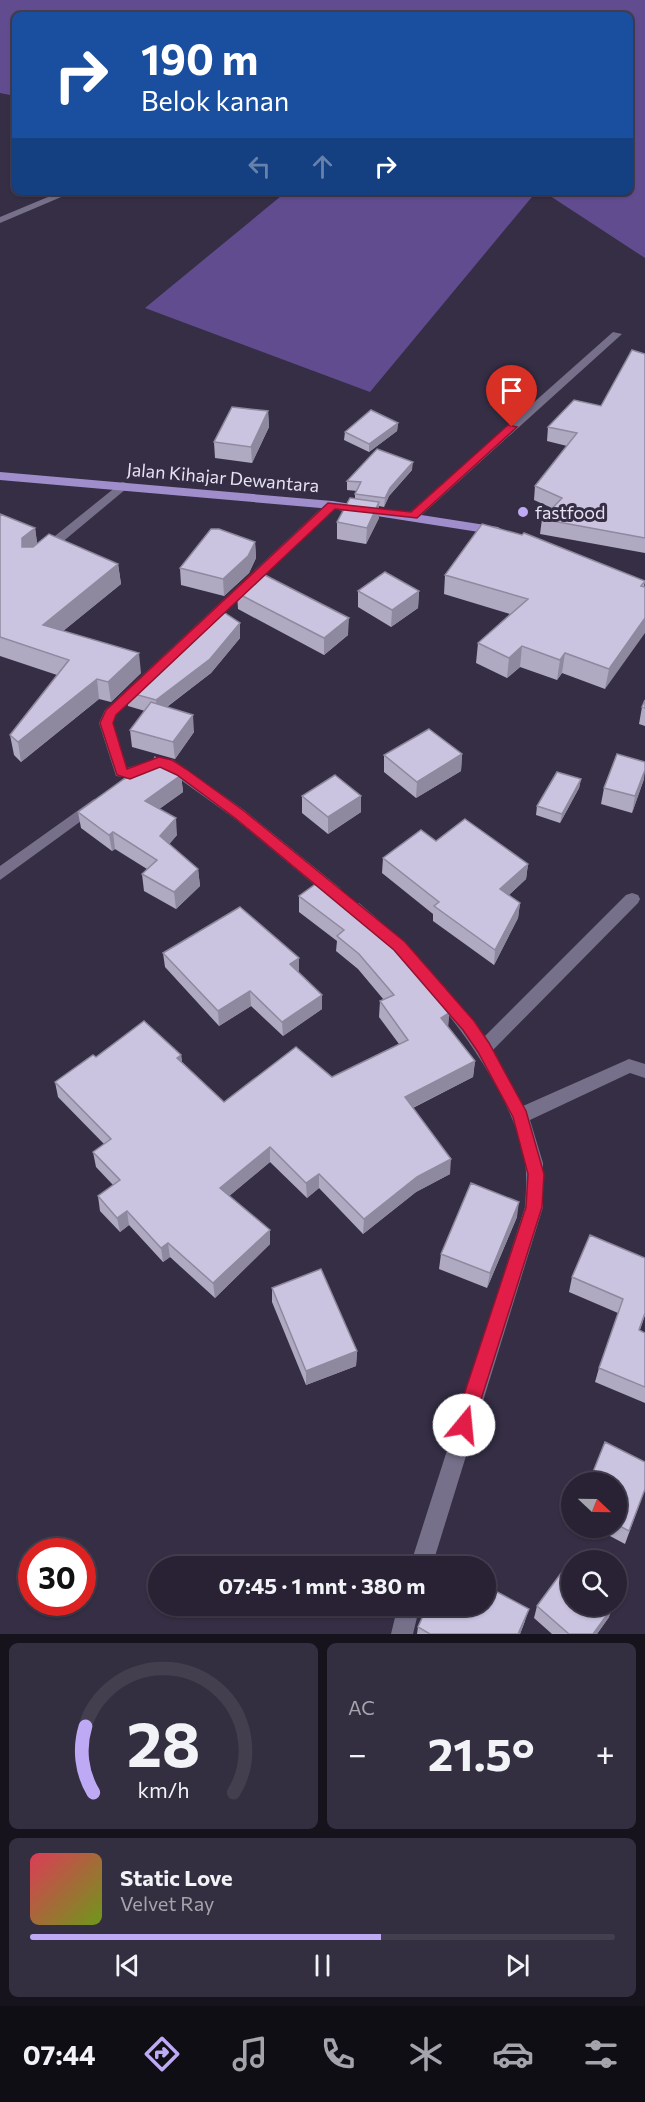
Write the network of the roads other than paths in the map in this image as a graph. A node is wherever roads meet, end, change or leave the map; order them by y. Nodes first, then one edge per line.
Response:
1 (61, 195) edge
2 (0, 220) edge
3 (617, 334) dead end
4 (0, 476) edge
5 (122, 486) junction
6 (332, 505) junction
7 (413, 516) junction
8 (511, 534) edge
9 (31, 562) edge
10 (181, 772) junction
11 (125, 786) edge
12 (105, 797) edge
13 (0, 874) edge
14 (632, 899) dead end
15 (484, 1048) junction
16 (645, 1071) edge
17 (520, 1116) junction
18 (424, 1556) edge
19 (406, 1616) edge
20 (402, 1634) edge

1 - 2 street
3 - 7 street
4 - 5 main road, Jalan Kihajar Dewantara
5 - 6 main road, Jalan Kihajar Dewantara
5 - 9 street
6 - 7 main road, Jalan Kihajar Dewantara
6 - 10 street
7 - 8 main road, Jalan Kihajar Dewantara
10 - 11 street
10 - 15 street
12 - 13 street
14 - 15 street
15 - 17 street
16 - 17 street
17 - 18 street
19 - 20 street

